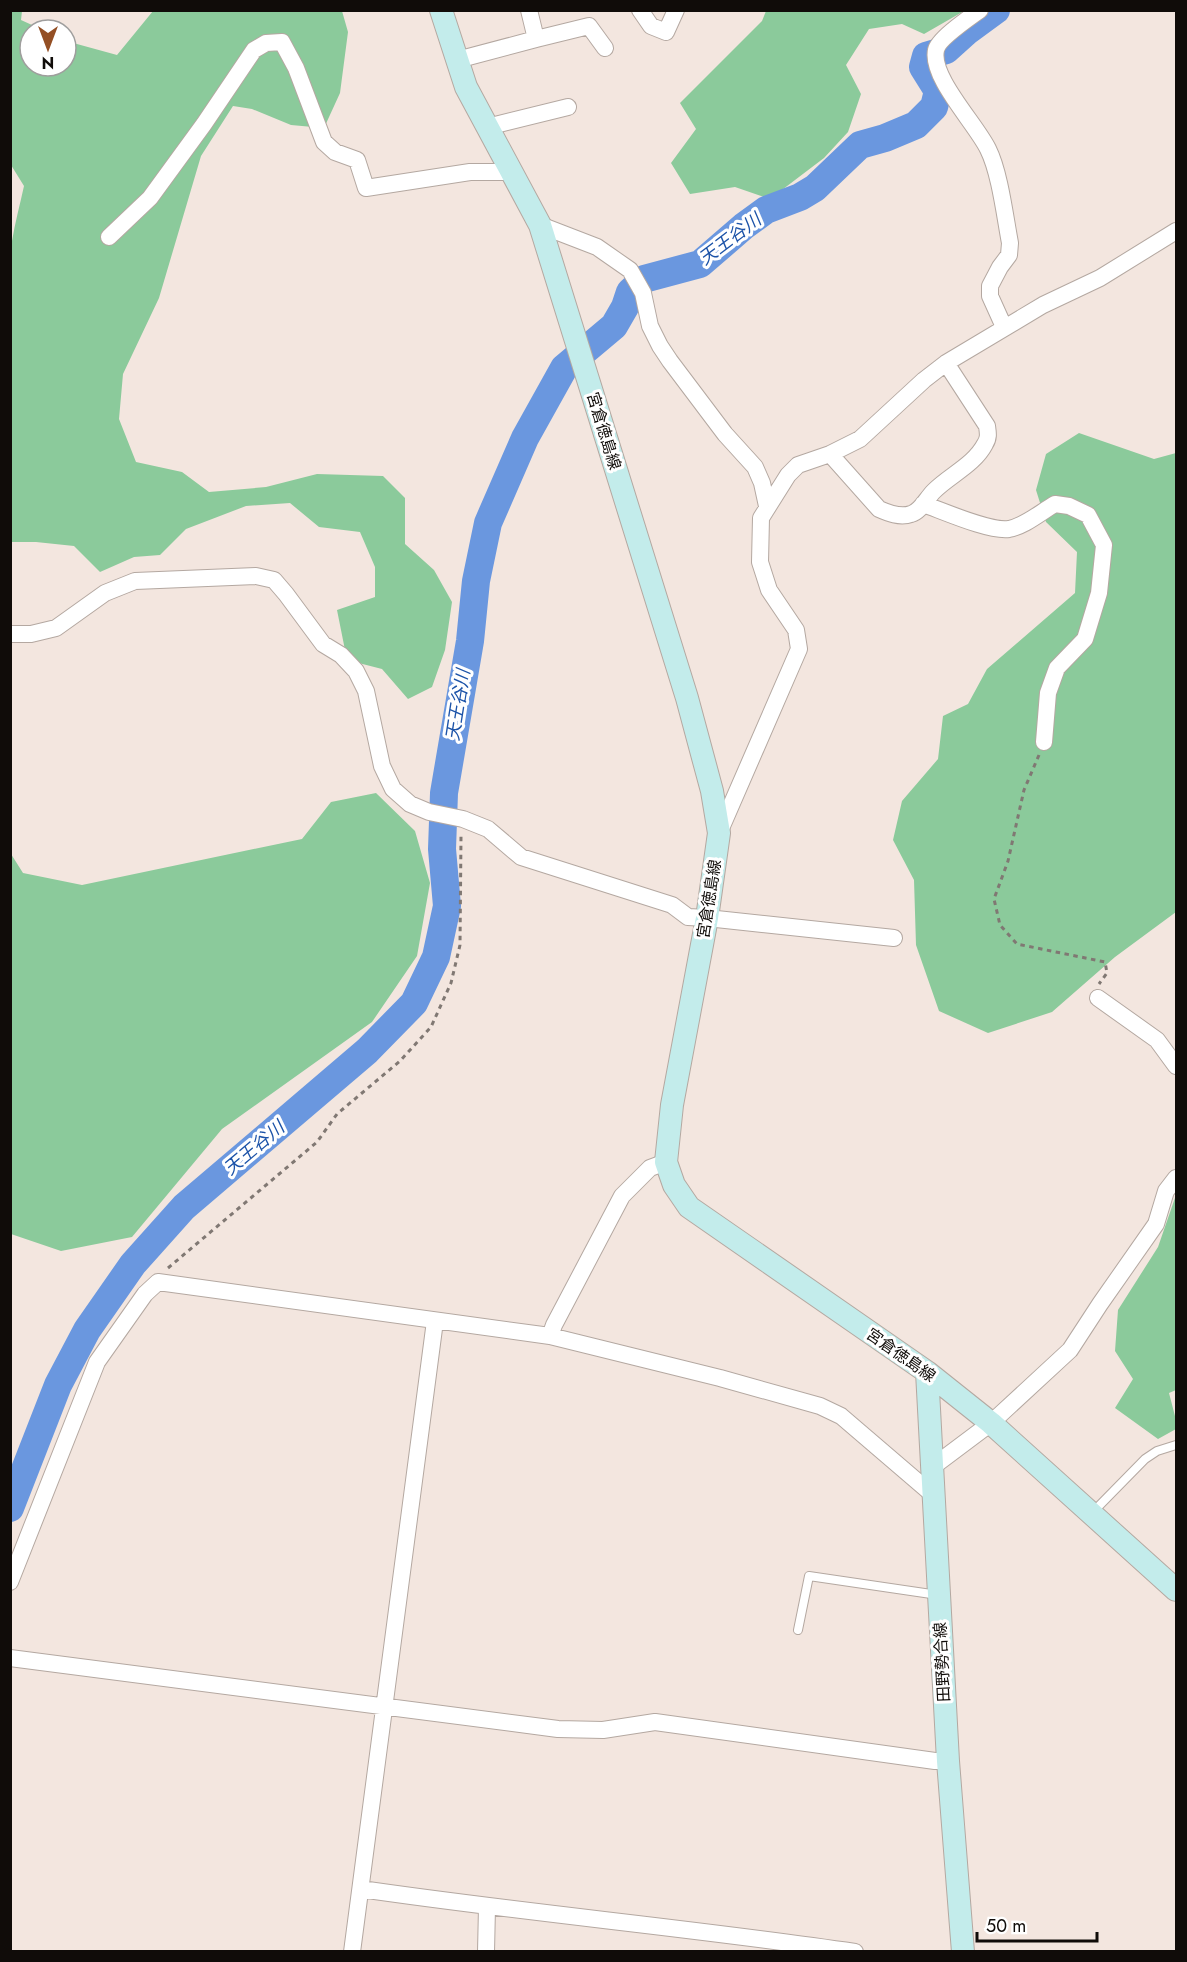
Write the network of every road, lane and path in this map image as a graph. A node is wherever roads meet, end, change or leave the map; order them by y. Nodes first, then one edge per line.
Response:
1 (441, 10) edge
2 (529, 10) edge
3 (640, 10) edge
4 (676, 10) edge
5 (980, 10) edge
6 (536, 39) junction
7 (605, 48) dead end
8 (457, 60) junction
9 (568, 106) dead end
10 (487, 127) junction
11 (511, 172) junction
12 (540, 225) junction
13 (1176, 231) edge
14 (109, 237) dead end
15 (1004, 327) junction
16 (946, 363) junction
17 (830, 454) junction
18 (923, 504) junction
19 (767, 506) junction
20 (10, 634) edge
21 (1044, 742) joint
22 (459, 818) junction
23 (719, 833) junction
24 (707, 918) junction
25 (894, 938) dead end
26 (1098, 998) joint
27 (1176, 1066) edge
28 (666, 1162) junction
29 (1176, 1178) edge
30 (158, 1282) junction
31 (435, 1321) junction
32 (550, 1336) junction
33 (927, 1372) junction
34 (991, 1423) junction
35 (1176, 1444) edge
36 (931, 1468) junction
37 (932, 1494) junction
38 (1091, 1514) junction
39 (10, 1582) edge
40 (1176, 1590) edge
41 (938, 1595) junction
42 (798, 1630) dead end
43 (10, 1658) edge
44 (384, 1708) junction
45 (948, 1761) junction
46 (361, 1889) junction
47 (487, 1907) junction
48 (352, 1952) edge
49 (486, 1952) edge
50 (855, 1952) edge
51 (963, 1952) edge

1 - 8 main road, 宮倉徳島線
2 - 6 street
3 - 4 street
5 - 15 street
6 - 7 street
6 - 8 street
8 - 10 main road, 宮倉徳島線
9 - 10 street
10 - 11 main road, 宮倉徳島線
11 - 12 main road, 宮倉徳島線
11 - 14 street
12 - 19 street
12 - 23 main road, 宮倉徳島線
13 - 15 street
15 - 16 street
16 - 17 street
16 - 18 street
17 - 18 street
17 - 19 street
18 - 21 street
19 - 23 street
20 - 22 street
21 - 26 path
22 - 24 street
22 - 30 path
23 - 24 main road, 宮倉徳島線
24 - 25 street
24 - 28 main road, 宮倉徳島線
26 - 27 street
28 - 32 street
28 - 33 main road, 宮倉徳島線
29 - 34 street
30 - 31 street
30 - 39 street
31 - 32 street
31 - 44 street
32 - 37 street
33 - 34 main road, 宮倉徳島線
33 - 36 main road, 田野勢合線
34 - 36 street
34 - 38 main road, 宮倉徳島線
35 - 38 lane
36 - 37 main road, 田野勢合線
37 - 41 main road, 田野勢合線
38 - 40 main road, 宮倉徳島線
41 - 42 lane
41 - 45 main road, 田野勢合線
43 - 44 street
44 - 45 street
44 - 46 street
45 - 51 main road, 田野勢合線
46 - 47 street
46 - 48 street
47 - 49 street
47 - 50 street

